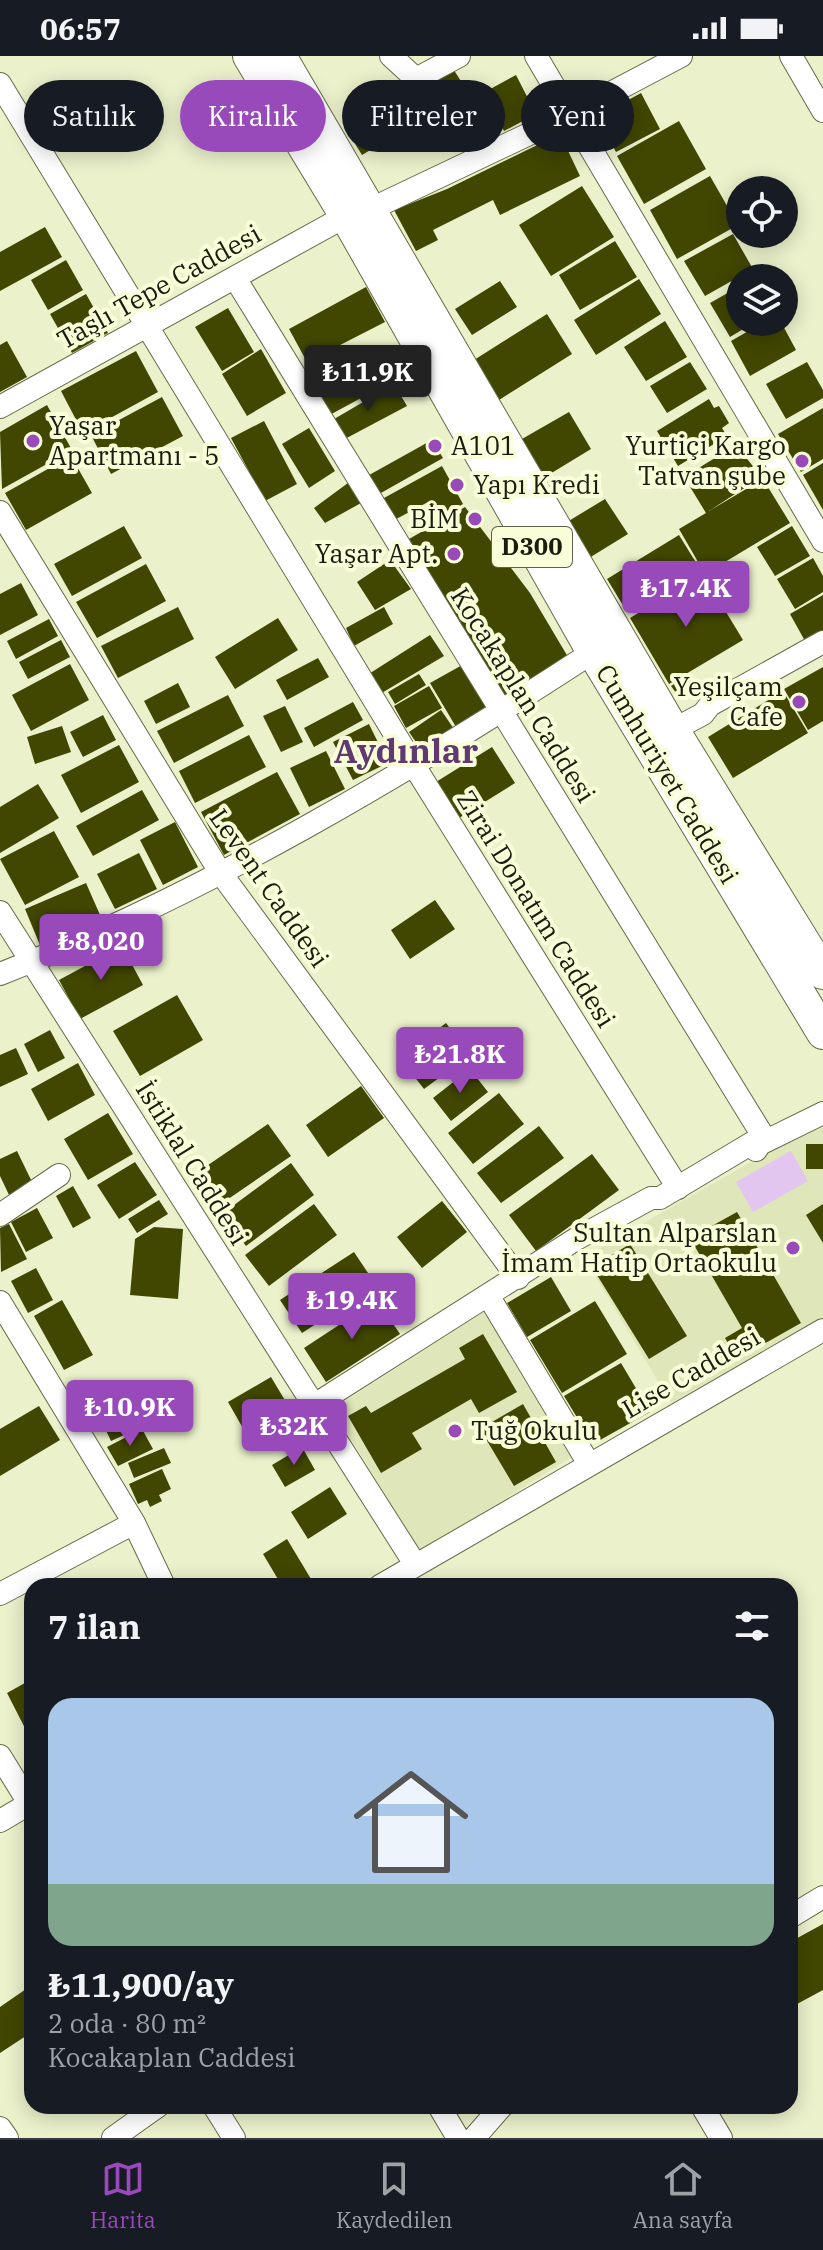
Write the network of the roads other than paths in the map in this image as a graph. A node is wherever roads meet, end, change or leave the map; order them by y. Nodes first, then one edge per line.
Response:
1 (249, 56) edge
2 (280, 56) edge
3 (391, 56) edge
4 (459, 56) edge
5 (536, 56) edge
6 (681, 56) edge
7 (791, 56) edge
8 (549, 80) edge
9 (634, 81) edge
10 (0, 84) edge
11 (823, 111) edge
12 (521, 137) edge
13 (591, 152) edge
14 (357, 213) junction
15 (235, 278) junction
16 (148, 325) junction
17 (0, 407) edge
18 (0, 512) edge
19 (823, 541) edge
20 (823, 642) edge
21 (593, 652) junction
22 (823, 653) edge
23 (500, 713) junction
24 (703, 714) junction
25 (673, 730) junction
26 (413, 764) junction
27 (220, 872) junction
28 (0, 912) edge
29 (32, 962) junction
30 (823, 973) edge
31 (0, 974) edge
32 (823, 1033) edge
33 (823, 1105) edge
34 (823, 1113) edge
35 (766, 1140) junction
36 (59, 1175) dead end
37 (676, 1189) junction
38 (0, 1215) edge
39 (518, 1278) junction
40 (489, 1297) junction
41 (0, 1302) edge
42 (823, 1330) edge
43 (313, 1406) junction
44 (589, 1464) junction
45 (134, 1523) junction
46 (415, 1564) junction
47 (30, 1578) edge
48 (160, 1578) edge
49 (393, 1578) edge
50 (24, 1581) edge
51 (0, 1594) edge
52 (0, 1756) edge
53 (24, 1794) edge
54 (24, 1809) edge
55 (0, 1821) edge
56 (823, 1898) edge
57 (798, 1912) edge
58 (147, 2114) edge
59 (219, 2114) edge
60 (444, 2114) edge
61 (495, 2114) edge
62 (707, 2114) edge
63 (0, 2128) edge
64 (7, 2138) edge
65 (113, 2138) edge
66 (234, 2138) edge
67 (458, 2138) edge
68 (474, 2138) edge
69 (721, 2138) edge

1 - 14 highway, Cumhuriyet Caddesi / D300
2 - 14 highway, Cumhuriyet Caddesi / D300
3 - 4 street
5 - 8 street
6 - 9 street, Taşlı Tepe Caddesi
7 - 11 street
10 - 16 street, Zirai Donatım Caddesi
12 - 14 street, Taşlı Tepe Caddesi
13 - 19 street
14 - 15 street, Taşlı Tepe Caddesi
14 - 21 highway, Cumhuriyet Caddesi / D300
14 - 25 highway, Cumhuriyet Caddesi / D300
15 - 16 street, Taşlı Tepe Caddesi
15 - 23 street, Kocakaplan Caddesi
16 - 17 street, Taşlı Tepe Caddesi
16 - 26 street, Zirai Donatım Caddesi
18 - 27 street, Levent Caddesi
20 - 24 street
21 - 23 street
21 - 32 highway, Cumhuriyet Caddesi / D300
22 - 24 street
23 - 26 street
23 - 35 street, Kocakaplan Caddesi
24 - 25 street
25 - 30 highway, Cumhuriyet Caddesi / D300
26 - 27 street
26 - 37 street, Zirai Donatım Caddesi
27 - 29 street
27 - 39 street, Levent Caddesi
28 - 29 street, İstiklal Caddesi
29 - 31 street
29 - 43 street, İstiklal Caddesi
33 - 35 street
34 - 35 street
35 - 37 street
36 - 38 street
37 - 39 street
39 - 40 street
40 - 43 street
40 - 44 street
41 - 45 street
42 - 44 street, Lise Caddesi
43 - 46 street, İstiklal Caddesi
44 - 46 street, Lise Caddesi
45 - 47 street
45 - 48 street
46 - 49 street, Lise Caddesi
50 - 51 street
52 - 53 street
54 - 55 street
56 - 57 street
58 - 65 street
59 - 66 street
60 - 67 street
61 - 68 street
62 - 69 street
63 - 64 street

